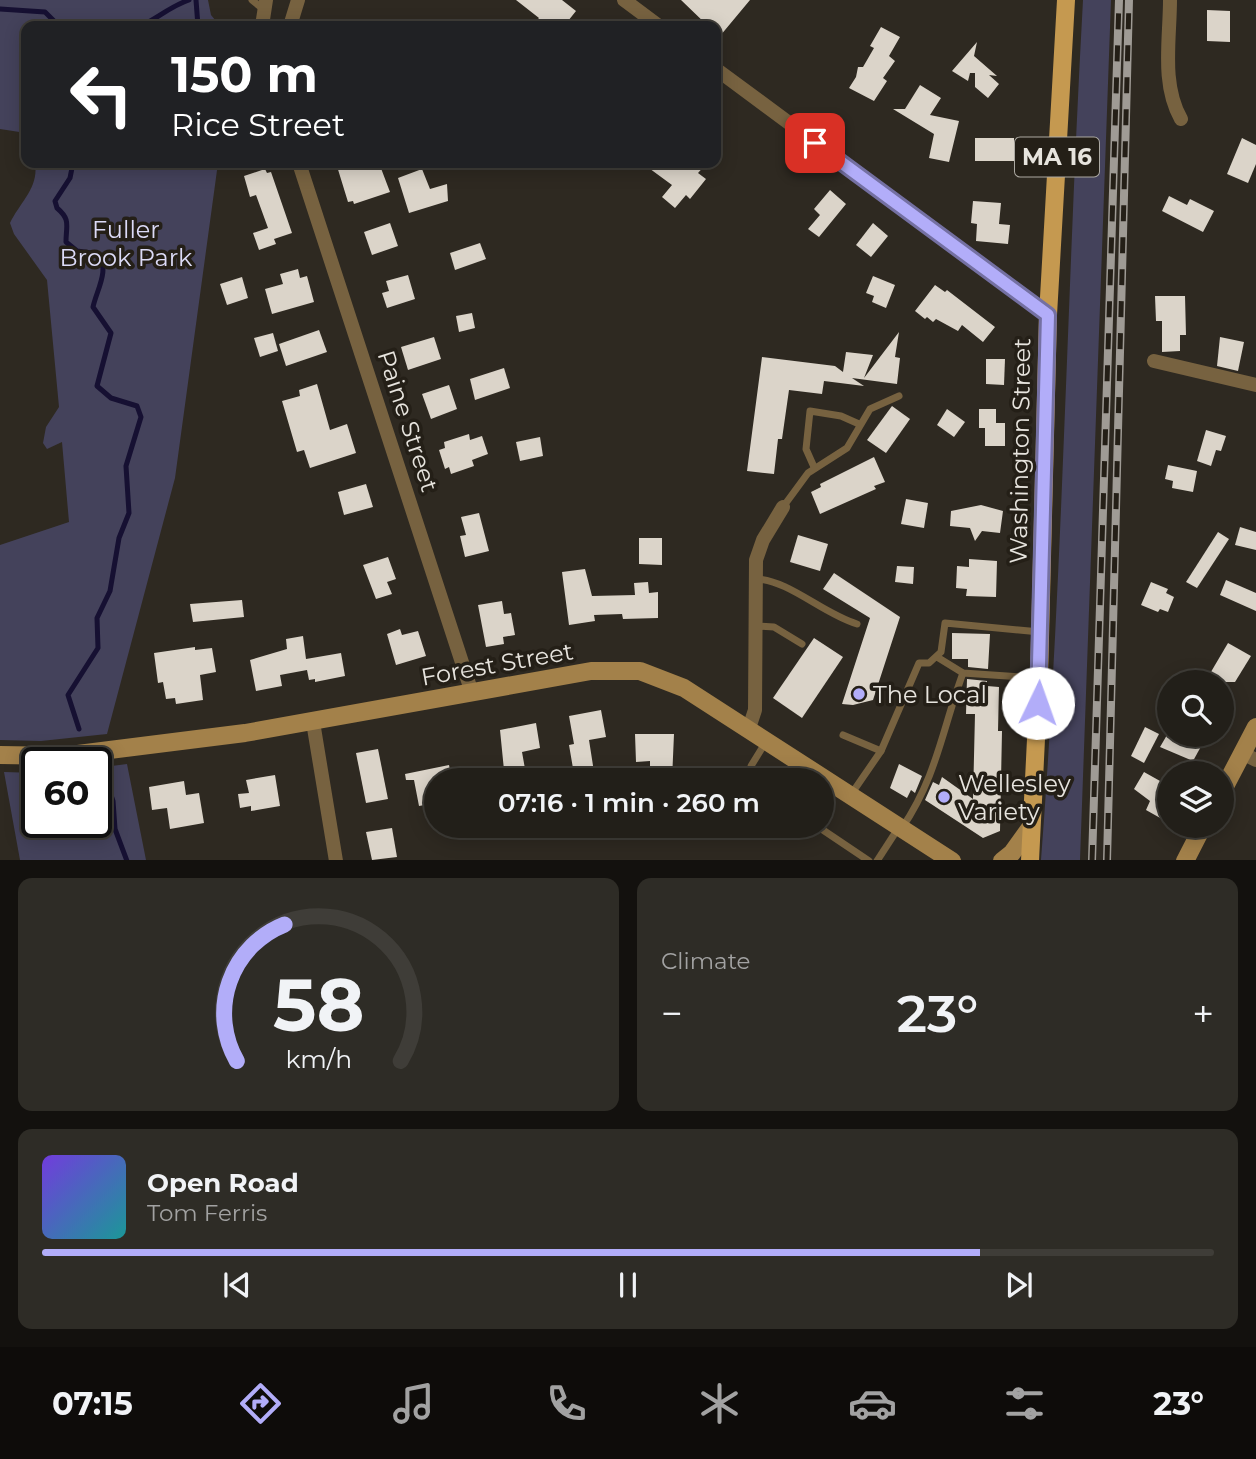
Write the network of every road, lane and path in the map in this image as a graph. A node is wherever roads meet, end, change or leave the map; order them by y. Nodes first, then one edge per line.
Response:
1 (298, 0) edge
2 (624, 0) edge
3 (1066, 0) edge
4 (1170, 0) edge
5 (260, 3) edge
6 (262, 21) edge
7 (292, 21) edge
8 (652, 21) edge
9 (721, 73) edge
10 (1181, 119) dead end
11 (301, 168) edge
12 (1048, 315) junction
13 (1154, 361) dead end
14 (1256, 385) edge
15 (899, 396) dead end
16 (859, 424) junction
17 (814, 467) junction
18 (783, 507) joint
19 (755, 579) junction
20 (857, 624) dead end
21 (755, 626) junction
22 (1040, 632) junction
23 (802, 644) dead end
24 (937, 657) junction
25 (963, 673) junction
26 (1039, 678) junction
27 (472, 693) junction
28 (313, 722) junction
29 (1256, 727) edge
30 (749, 728) junction
31 (843, 735) dead end
32 (767, 740) junction
33 (881, 751) junction
34 (0, 755) edge
35 (1249, 757) edge
36 (751, 768) edge
37 (1234, 776) edge
38 (850, 796) junction
39 (900, 827) junction
40 (1030, 828) junction
41 (834, 837) edge
42 (1198, 838) edge
43 (1190, 858) edge
44 (336, 860) edge
45 (869, 860) edge
46 (877, 860) edge
47 (952, 860) edge
48 (1002, 860) edge
49 (1030, 860) edge

1 - 7 street
2 - 8 street
3 - 12 main road, Washington Street / MA 16
4 - 10 street
5 - 6 street
9 - 12 street
11 - 27 street, Paine Street
12 - 22 main road, Washington Street / MA 16
13 - 14 street
15 - 16 lane
16 - 17 lane
16 - 17 lane
17 - 18 lane
18 - 19 street
19 - 20 lane
19 - 21 street
21 - 23 lane
21 - 30 street
22 - 24 lane
22 - 26 main road, Washington Street / MA 16
24 - 25 lane
24 - 33 lane
25 - 26 lane
25 - 39 lane
26 - 40 main road, Washington Street / MA 16
27 - 28 street, Forest Street
27 - 30 street, Forest Street
28 - 34 street, Forest Street
28 - 44 street
29 - 35 street
30 - 32 street, Forest Street
31 - 33 lane
32 - 36 lane
32 - 38 street, Forest Street
33 - 38 lane
35 - 37 street
38 - 39 street, Forest Street
39 - 46 lane
39 - 47 street, Forest Street
40 - 48 street
40 - 49 main road, Washington Street / MA 16
41 - 45 lane
42 - 43 street

